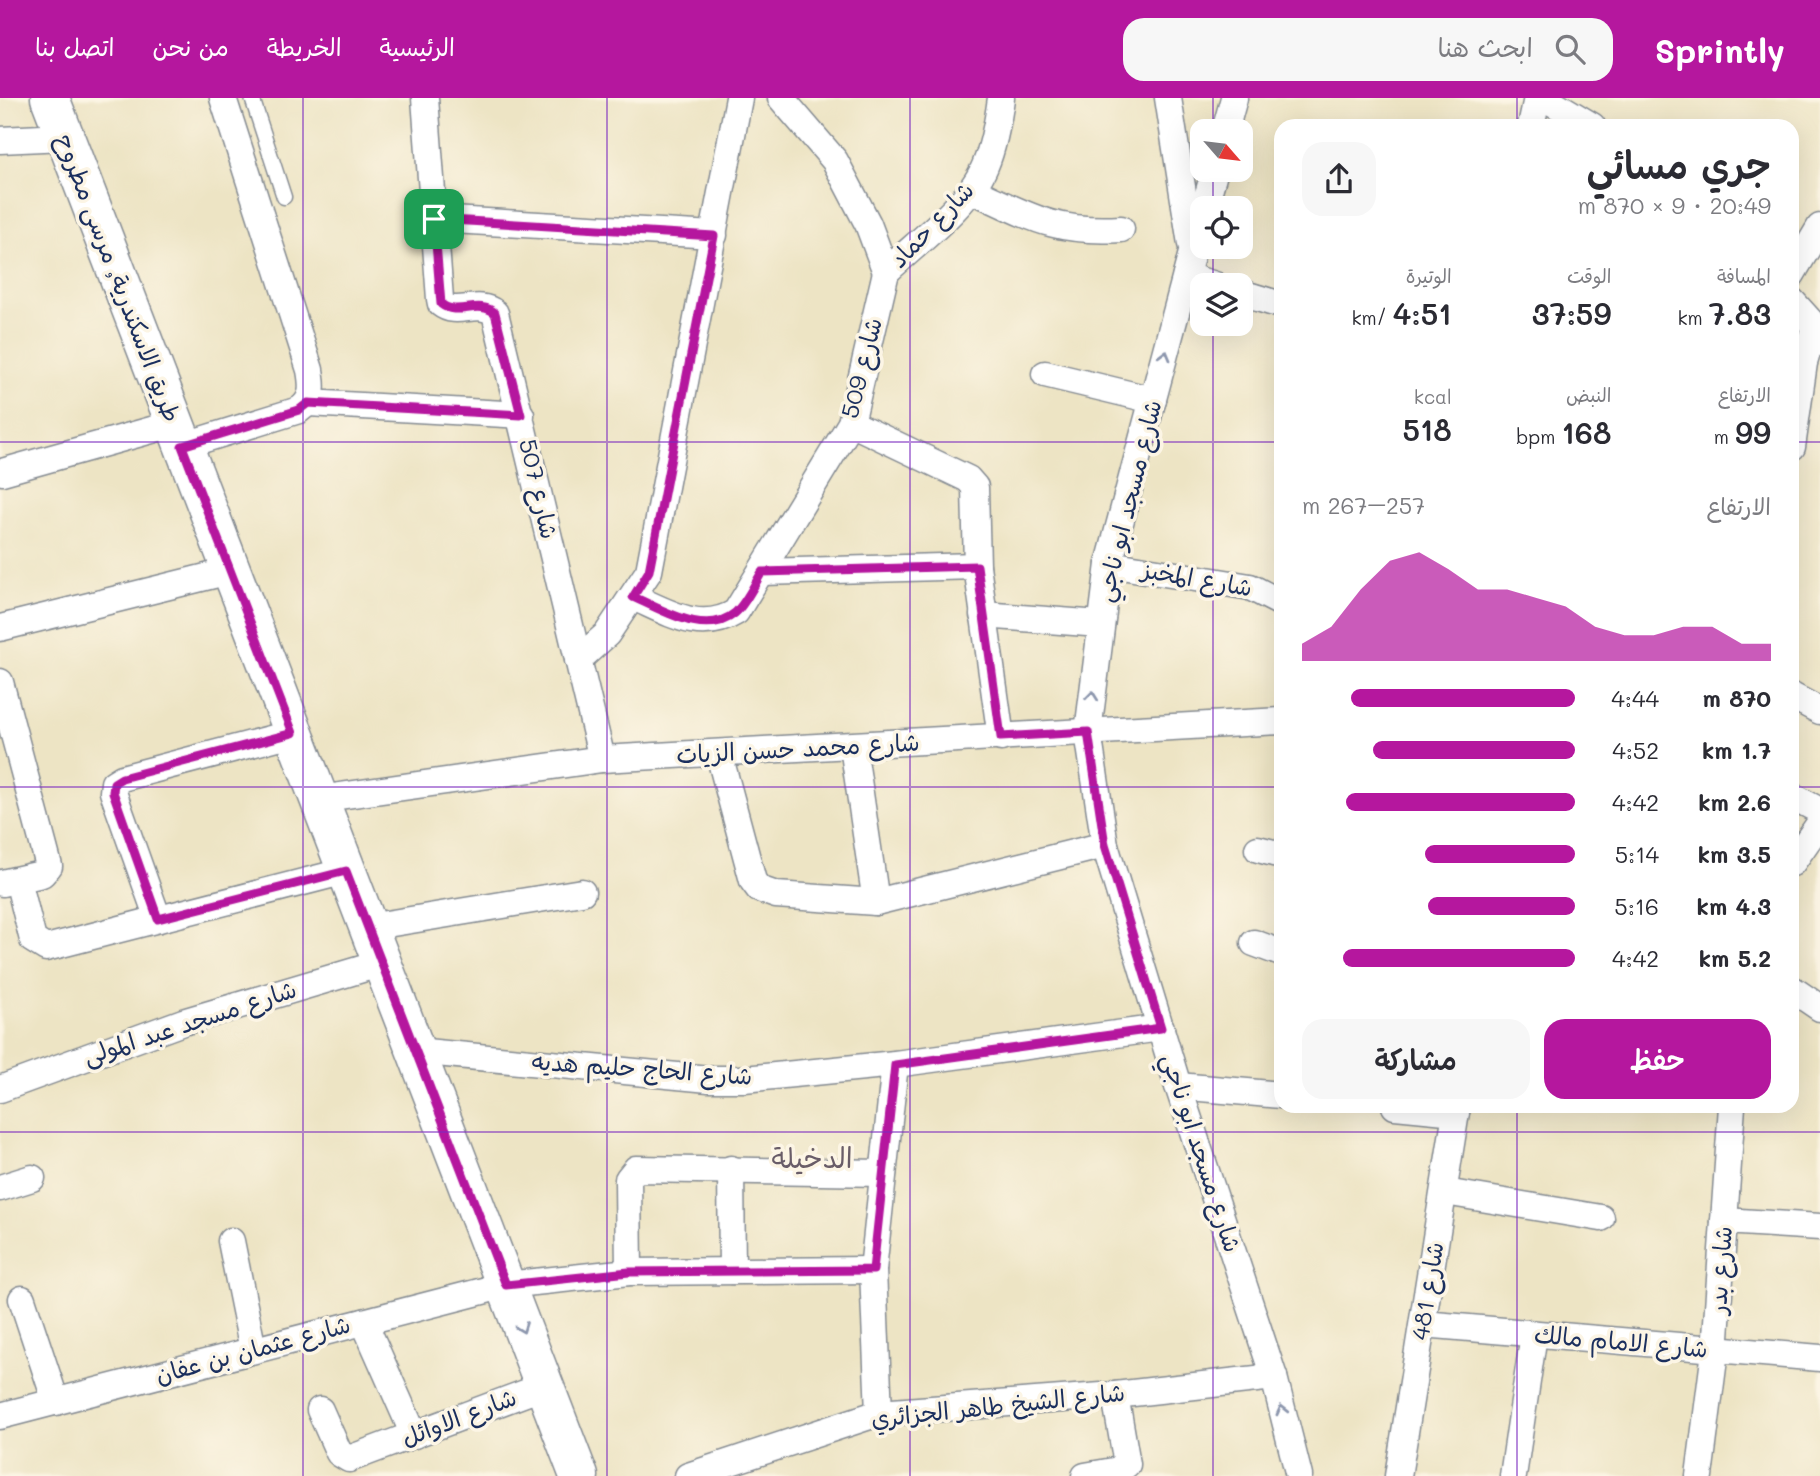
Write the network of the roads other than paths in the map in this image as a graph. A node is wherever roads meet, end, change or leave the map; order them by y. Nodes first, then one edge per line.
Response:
1 (50, 98) edge
2 (223, 98) edge
3 (253, 98) edge
4 (425, 98) edge
5 (739, 98) edge
6 (781, 98) edge
7 (1001, 98) edge
8 (1168, 98) edge
9 (1234, 98) edge
10 (1536, 98) edge
11 (1545, 98) edge
12 (1228, 119) edge
13 (1532, 119) edge
14 (1580, 119) edge
15 (64, 137) junction
16 (0, 140) edge
17 (972, 190) junction
18 (284, 197) dead end
19 (434, 219) junction
20 (1820, 227) edge
21 (1121, 229) dead end
22 (714, 236) junction
23 (1802, 258) edge
24 (1191, 259) edge
25 (1189, 265) junction
26 (886, 272) junction
27 (1199, 273) edge
28 (1253, 297) edge
29 (1274, 303) edge
30 (1799, 309) edge
31 (1817, 329) edge
32 (1045, 374) dead end
33 (1799, 398) edge
34 (1153, 400) junction
35 (308, 403) junction
36 (521, 415) junction
37 (850, 422) junction
38 (178, 435) junction
39 (2, 472) edge
40 (1109, 564) junction
41 (977, 566) junction
42 (230, 571) junction
43 (762, 572) junction
44 (633, 597) junction
45 (1274, 599) edge
46 (983, 615) junction
47 (1100, 624) junction
48 (0, 628) edge
49 (578, 660) junction
50 (0, 682) edge
51 (1799, 700) edge
52 (1819, 710) edge
53 (1274, 721) edge
54 (1088, 732) junction
55 (293, 733) junction
56 (1001, 737) junction
57 (853, 746) junction
58 (719, 754) junction
59 (602, 759) junction
60 (318, 799) junction
61 (1799, 800) edge
62 (1820, 811) edge
63 (1820, 823) edge
64 (1105, 845) junction
65 (1799, 853) edge
66 (346, 871) junction
67 (9, 882) edge
68 (582, 891) dead end
69 (876, 902) junction
70 (158, 919) junction
71 (368, 928) junction
72 (1254, 943) dead end
73 (1274, 950) edge
74 (382, 963) junction
75 (1799, 994) edge
76 (1820, 1008) edge
77 (1161, 1028) junction
78 (415, 1051) junction
79 (895, 1065) junction
80 (1178, 1086) junction
81 (0, 1089) edge
82 (1274, 1094) edge
83 (1455, 1113) edge
84 (1731, 1113) edge
85 (731, 1169) junction
86 (883, 1173) junction
87 (32, 1178) dead end
88 (0, 1188) edge
89 (1445, 1192) junction
90 (1601, 1218) dead end
91 (1724, 1221) junction
92 (1820, 1227) edge
93 (231, 1241) dead end
94 (873, 1270) junction
95 (732, 1271) junction
96 (629, 1272) junction
97 (506, 1285) junction
98 (22, 1299) dead end
99 (364, 1322) junction
100 (1423, 1324) junction
101 (1534, 1334) junction
102 (253, 1350) junction
103 (1715, 1351) junction
104 (1820, 1358) edge
105 (1274, 1377) junction
106 (544, 1386) junction
107 (1115, 1395) junction
108 (56, 1402) junction
109 (320, 1410) dead end
110 (879, 1413) junction
111 (0, 1416) edge
112 (414, 1435) junction
113 (579, 1476) edge
114 (688, 1476) edge
115 (1085, 1476) edge
116 (1298, 1476) edge
117 (1398, 1476) edge
118 (1513, 1476) edge
119 (1699, 1476) edge

1 - 15 main road, طريق الاسكندرية, مرسى مطروح
2 - 35 street
3 - 18 lane
4 - 19 street, شارع 507
5 - 22 street
6 - 26 street
7 - 17 street, شارع حماد
8 - 25 street
9 - 12 street
10 - 13 street
11 - 14 street
15 - 16 street
15 - 38 main road, طريق الاسكندرية, مرسى مطروح
17 - 21 street
17 - 26 street, شارع حماد
19 - 22 street
19 - 36 street, شارع 507
20 - 23 street
22 - 44 street
24 - 25 street, شارع مسجد ابو ناجي
25 - 27 street
34 -> 25 street, شارع مسجد ابو ناجي
26 - 37 street, شارع 509
28 - 29 street
30 - 31 street
31 - 33 street
32 - 34 street
34 - 40 street, شارع مسجد ابو ناجي
35 - 36 street
35 - 38 street
36 - 49 street, شارع 507
37 - 41 street
37 - 43 street, شارع 509
38 - 39 street
38 - 42 main road, طريق الاسكندرية, مرسى مطروح
40 - 45 street, شارع المخبز
40 - 47 street, شارع مسجد ابو ناجي
41 - 43 street
41 - 46 street
42 - 48 street
42 - 55 main road, طريق الاسكندرية, مرسى مطروح
43 - 44 street, شارع 509
44 - 49 street
46 - 47 street
46 - 56 street
54 -> 47 street, شارع مسجد ابو ناجي
49 - 59 street, شارع 507
50 - 67 street
51 - 52 street
53 - 54 street, شارع محمد حسن الزيات
54 - 56 street, شارع محمد حسن الزيات
54 - 64 street, شارع مسجد ابو ناجي
55 - 60 main road, طريق الاسكندرية, مرسى مطروح
55 - 70 street
56 - 57 street, شارع محمد حسن الزيات
57 - 58 street, شارع محمد حسن الزيات
57 - 69 street
58 - 59 street, شارع محمد حسن الزيات
58 - 69 street
59 - 60 street, شارع محمد حسن الزيات
60 - 66 main road, طريق الاسكندرية, مرسى مطروح
61 - 62 street
63 - 65 street
64 - 69 street
64 - 77 street, شارع مسجد ابو ناجي
66 - 70 street
66 - 71 main road, طريق الاسكندرية, مرسى مطروح
67 - 70 street
68 - 71 street
71 - 74 main road, طريق الاسكندرية, مرسى مطروح
72 - 73 street
74 - 78 main road, طريق الاسكندرية, مرسى مطروح
74 - 81 street, شارع مسجد عبد المولى
75 - 76 street
77 - 79 street, شارع الحاج حليم هديه
77 - 80 street, شارع مسجد ابو ناجي
78 - 79 street, شارع الحاج حليم هديه
78 - 97 main road, طريق الاسكندرية, مرسى مطروح
79 - 86 street
80 - 82 street
80 - 105 street, شارع مسجد ابو ناجي
83 - 89 street, شارع 481
84 - 91 street, شارع بدر
85 - 86 street
85 - 95 street
85 - 96 street
86 - 94 street
87 - 88 street
89 - 90 street
89 - 100 street, شارع 481
91 - 92 street
91 - 103 street, شارع بدر
93 - 102 street
94 - 95 street, شارع عثمان بن عفان
94 - 110 street
95 - 96 street, شارع عثمان بن عفان
96 - 97 street, شارع عثمان بن عفان
97 - 99 street, شارع عثمان بن عفان
97 -> 106 main road, طريق الاسكندرية, مرسى مطروح
98 - 108 street
99 - 102 street, شارع عثمان بن عفان
99 - 112 street
100 - 101 street, شارع الامام مالك
100 - 117 street, شارع 481
101 - 103 street, شارع الامام مالك
101 - 118 street
102 - 108 street, شارع عثمان بن عفان
103 - 104 street, شارع الامام مالك
103 - 119 street, شارع بدر
105 - 107 street, شارع الشيخ طاهر الجزائري
116 -> 105 street, شارع مسجد ابو ناجي
106 - 112 street, شارع الاوائل
106 - 113 main road, طريق الاسكندرية, مرسى مطروح
107 - 110 street, شارع الشيخ طاهر الجزائري
107 - 115 street
108 - 111 street, شارع عثمان بن عفان
109 - 112 street, شارع الاوائل
110 - 114 street, شارع الشيخ طاهر الجزائري

